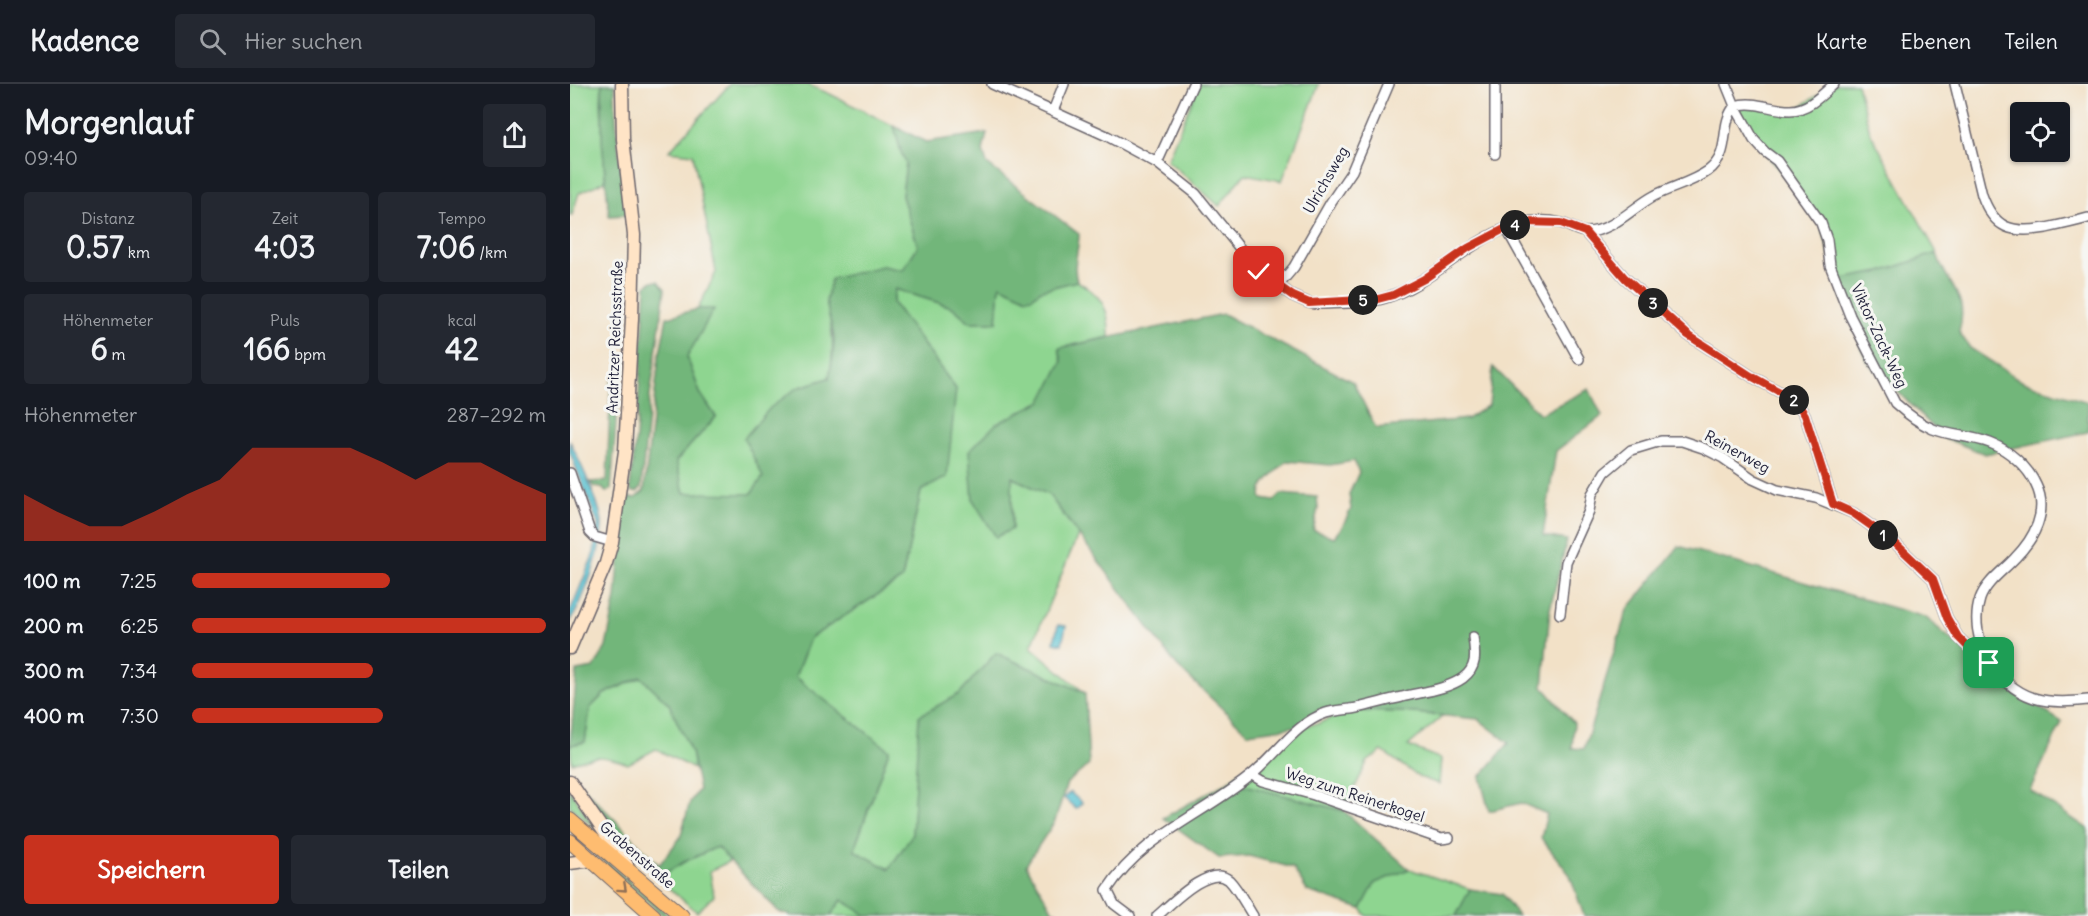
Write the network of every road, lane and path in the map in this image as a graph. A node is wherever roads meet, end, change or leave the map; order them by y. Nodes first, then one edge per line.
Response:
1 (622, 84) edge
2 (992, 84) edge
3 (1064, 84) edge
4 (1193, 84) edge
5 (1389, 84) edge
6 (1495, 84) edge
7 (1726, 84) edge
8 (1834, 84) edge
9 (1955, 84) edge
10 (1735, 106) junction
11 (1053, 111) junction
12 (1495, 154) dead end
13 (1156, 163) junction
14 (2088, 218) edge
15 (1506, 228) junction
16 (1585, 232) junction
17 (1278, 286) junction
18 (1579, 359) dead end
19 (570, 473) edge
20 (1833, 504) junction
21 (603, 540) junction
22 (1560, 614) dead end
23 (1473, 637) dead end
24 (570, 648) edge
25 (1989, 663) junction
26 (2088, 700) edge
27 (1252, 775) junction
28 (570, 783) edge
29 (570, 820) edge
30 (1449, 838) dead end
31 (570, 841) edge
32 (592, 860) junction
33 (570, 863) edge
34 (635, 875) junction
35 (654, 916) edge
36 (682, 916) edge
37 (1130, 916) edge
38 (1157, 916) edge
39 (1253, 916) edge

1 - 21 main road, Andritzer Reichsstraße
2 - 11 street
3 - 11 street
4 - 13 street
5 - 17 street, Ulrichsweg
6 - 12 street
7 - 10 street, Viktor-Zack-Weg
8 - 10 street
9 - 14 street
10 - 16 street
10 - 25 street, Viktor-Zack-Weg
11 - 13 street
13 - 17 street
15 - 16 street
15 - 17 street
15 - 18 street
16 - 20 street
19 - 21 street
20 - 22 street, Reinerweg
20 - 25 street, Reinerweg
21 - 24 main road, Andritzer Reichsstraße
23 - 27 street, Weg zum Reinerkogel
25 - 26 street, Viktor-Zack-Weg
27 - 30 street, Weg zum Reinerkogel
27 - 37 street, Weg zum Reinerkogel
28 - 34 main road
29 - 34 main road, Grabenstraße
31 - 32 main road
32 - 33 main road
32 -> 35 main road
34 - 36 main road, Grabenstraße
38 - 39 street

